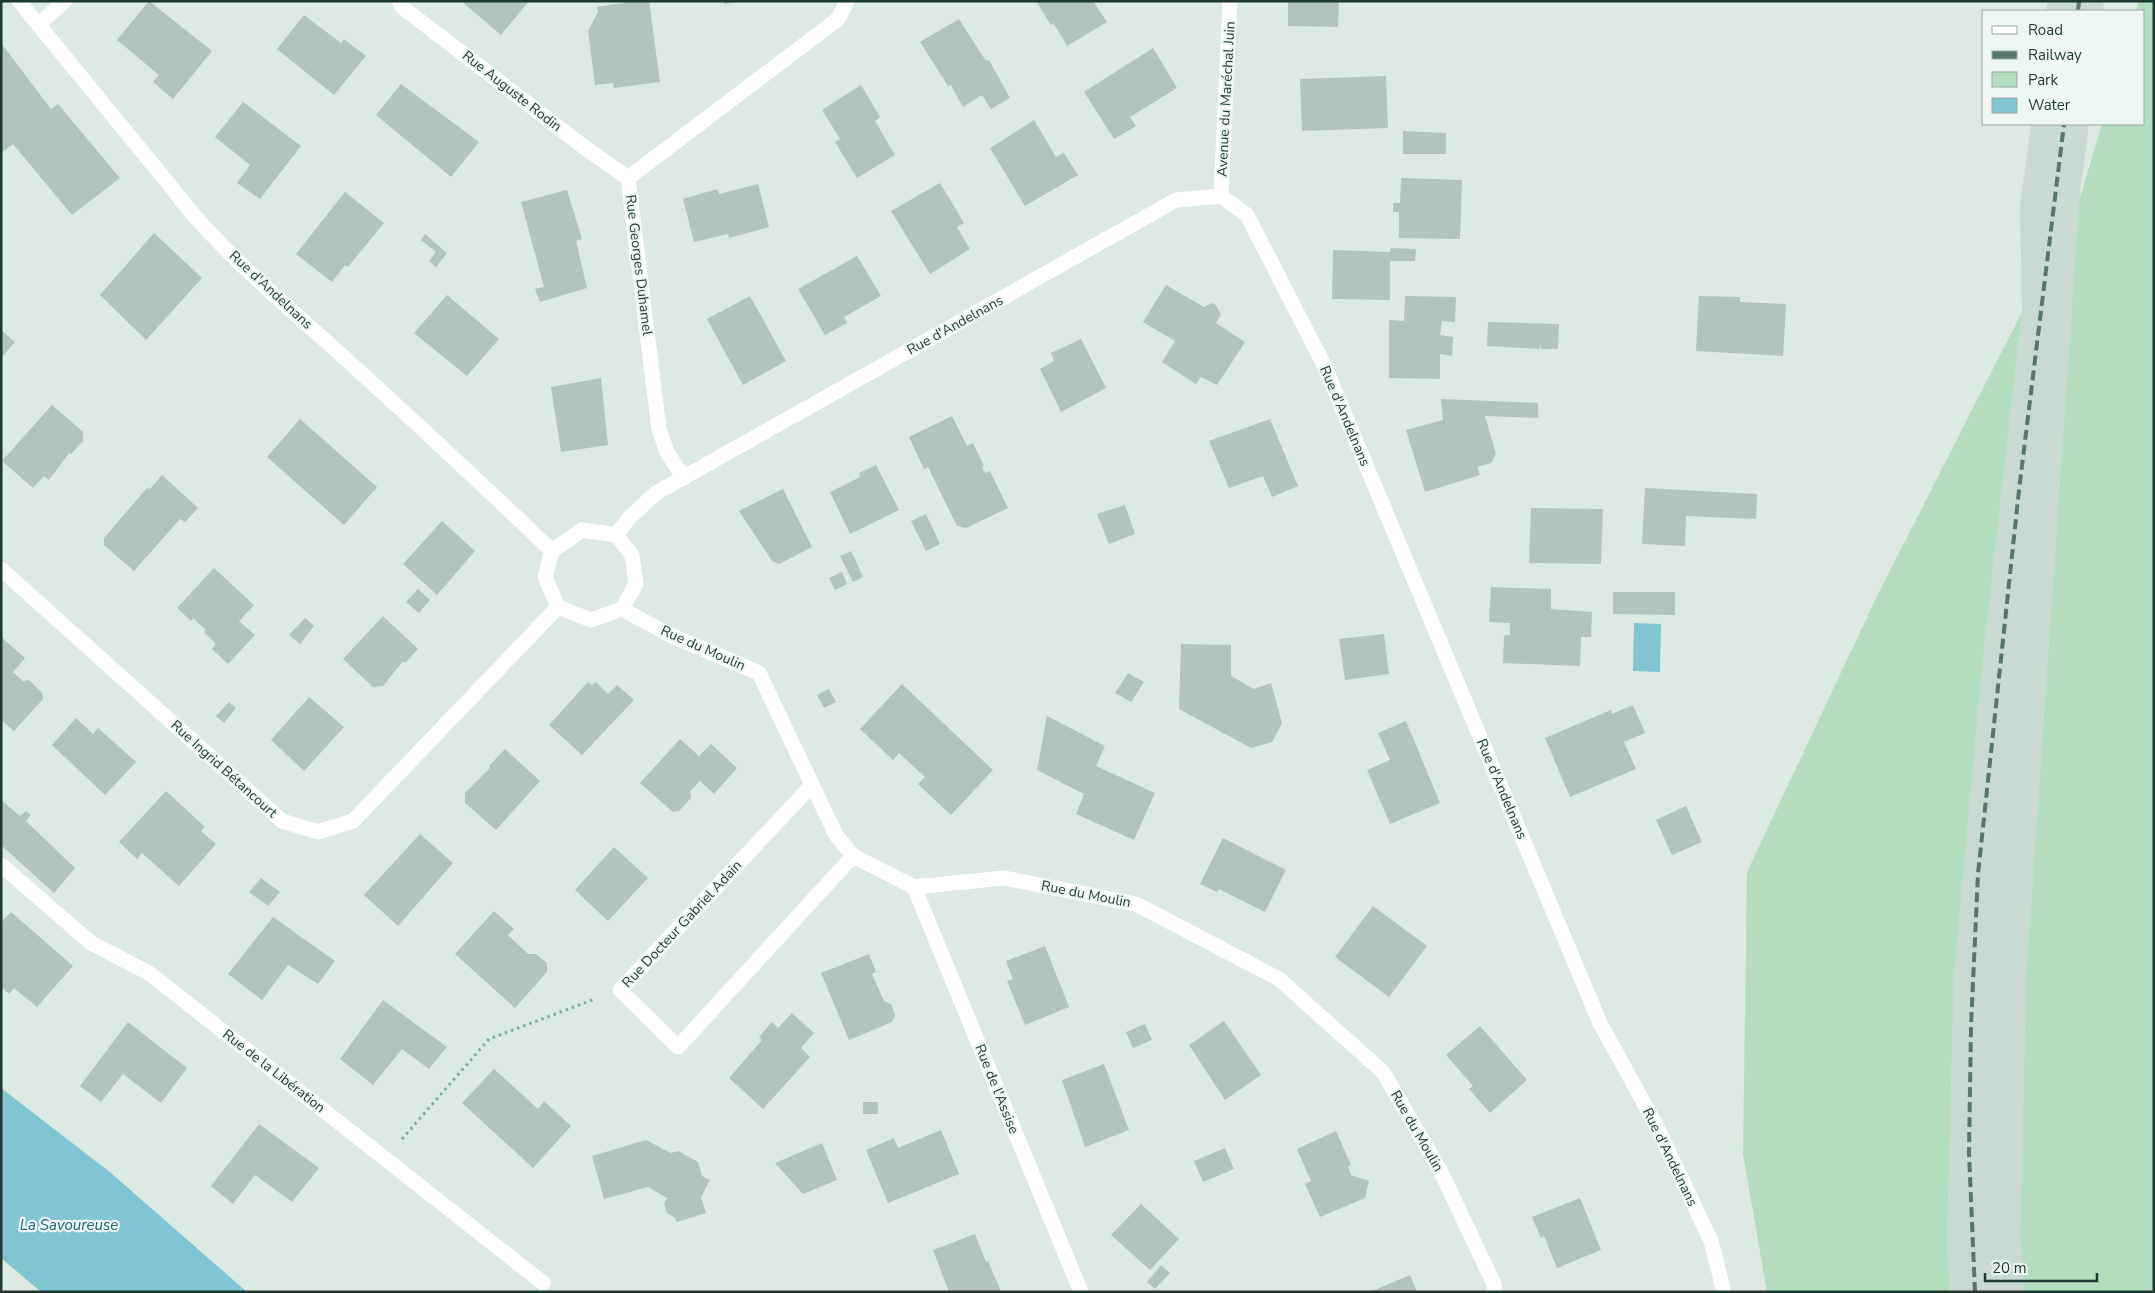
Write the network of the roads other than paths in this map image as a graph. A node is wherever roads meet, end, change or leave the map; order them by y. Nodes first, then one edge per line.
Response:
1 (19, 1) edge
2 (65, 1) edge
3 (399, 1) edge
4 (848, 1) edge
5 (1230, 1) edge
6 (39, 24) junction
7 (628, 178) junction
8 (1221, 196) junction
9 (684, 478) junction
10 (616, 535) junction
11 (552, 551) junction
12 (1, 569) edge
13 (558, 607) junction
14 (622, 608) junction
15 (812, 785) junction
16 (853, 856) junction
17 (1, 865) edge
18 (914, 887) junction
19 (544, 1283) dead end
20 (1081, 1292) edge
21 (1495, 1292) edge
22 (1724, 1292) edge

1 - 6 street, Rue d'Andelnans
2 - 6 street
3 - 7 street, Rue Auguste Rodin
4 - 7 street, Rue Georges Duhamel
5 - 8 street, Avenue du Maréchal Juin
6 - 11 street, Rue d'Andelnans
7 - 9 street, Rue Georges Duhamel
8 - 9 street, Rue d'Andelnans
8 - 22 street, Rue d'Andelnans
9 - 10 street, Rue d'Andelnans
10 - 11 street
10 - 14 street
11 - 13 street
12 - 13 street, Rue Ingrid Bétancourt
13 - 14 street
14 - 15 street, Rue du Moulin
15 - 16 street, Rue du Moulin
15 - 16 street, Rue Docteur Gabriel Adain
16 - 18 street, Rue du Moulin
17 - 19 street, Rue de la Libération
18 - 20 street, Rue de l'Assise
18 - 21 street, Rue du Moulin

